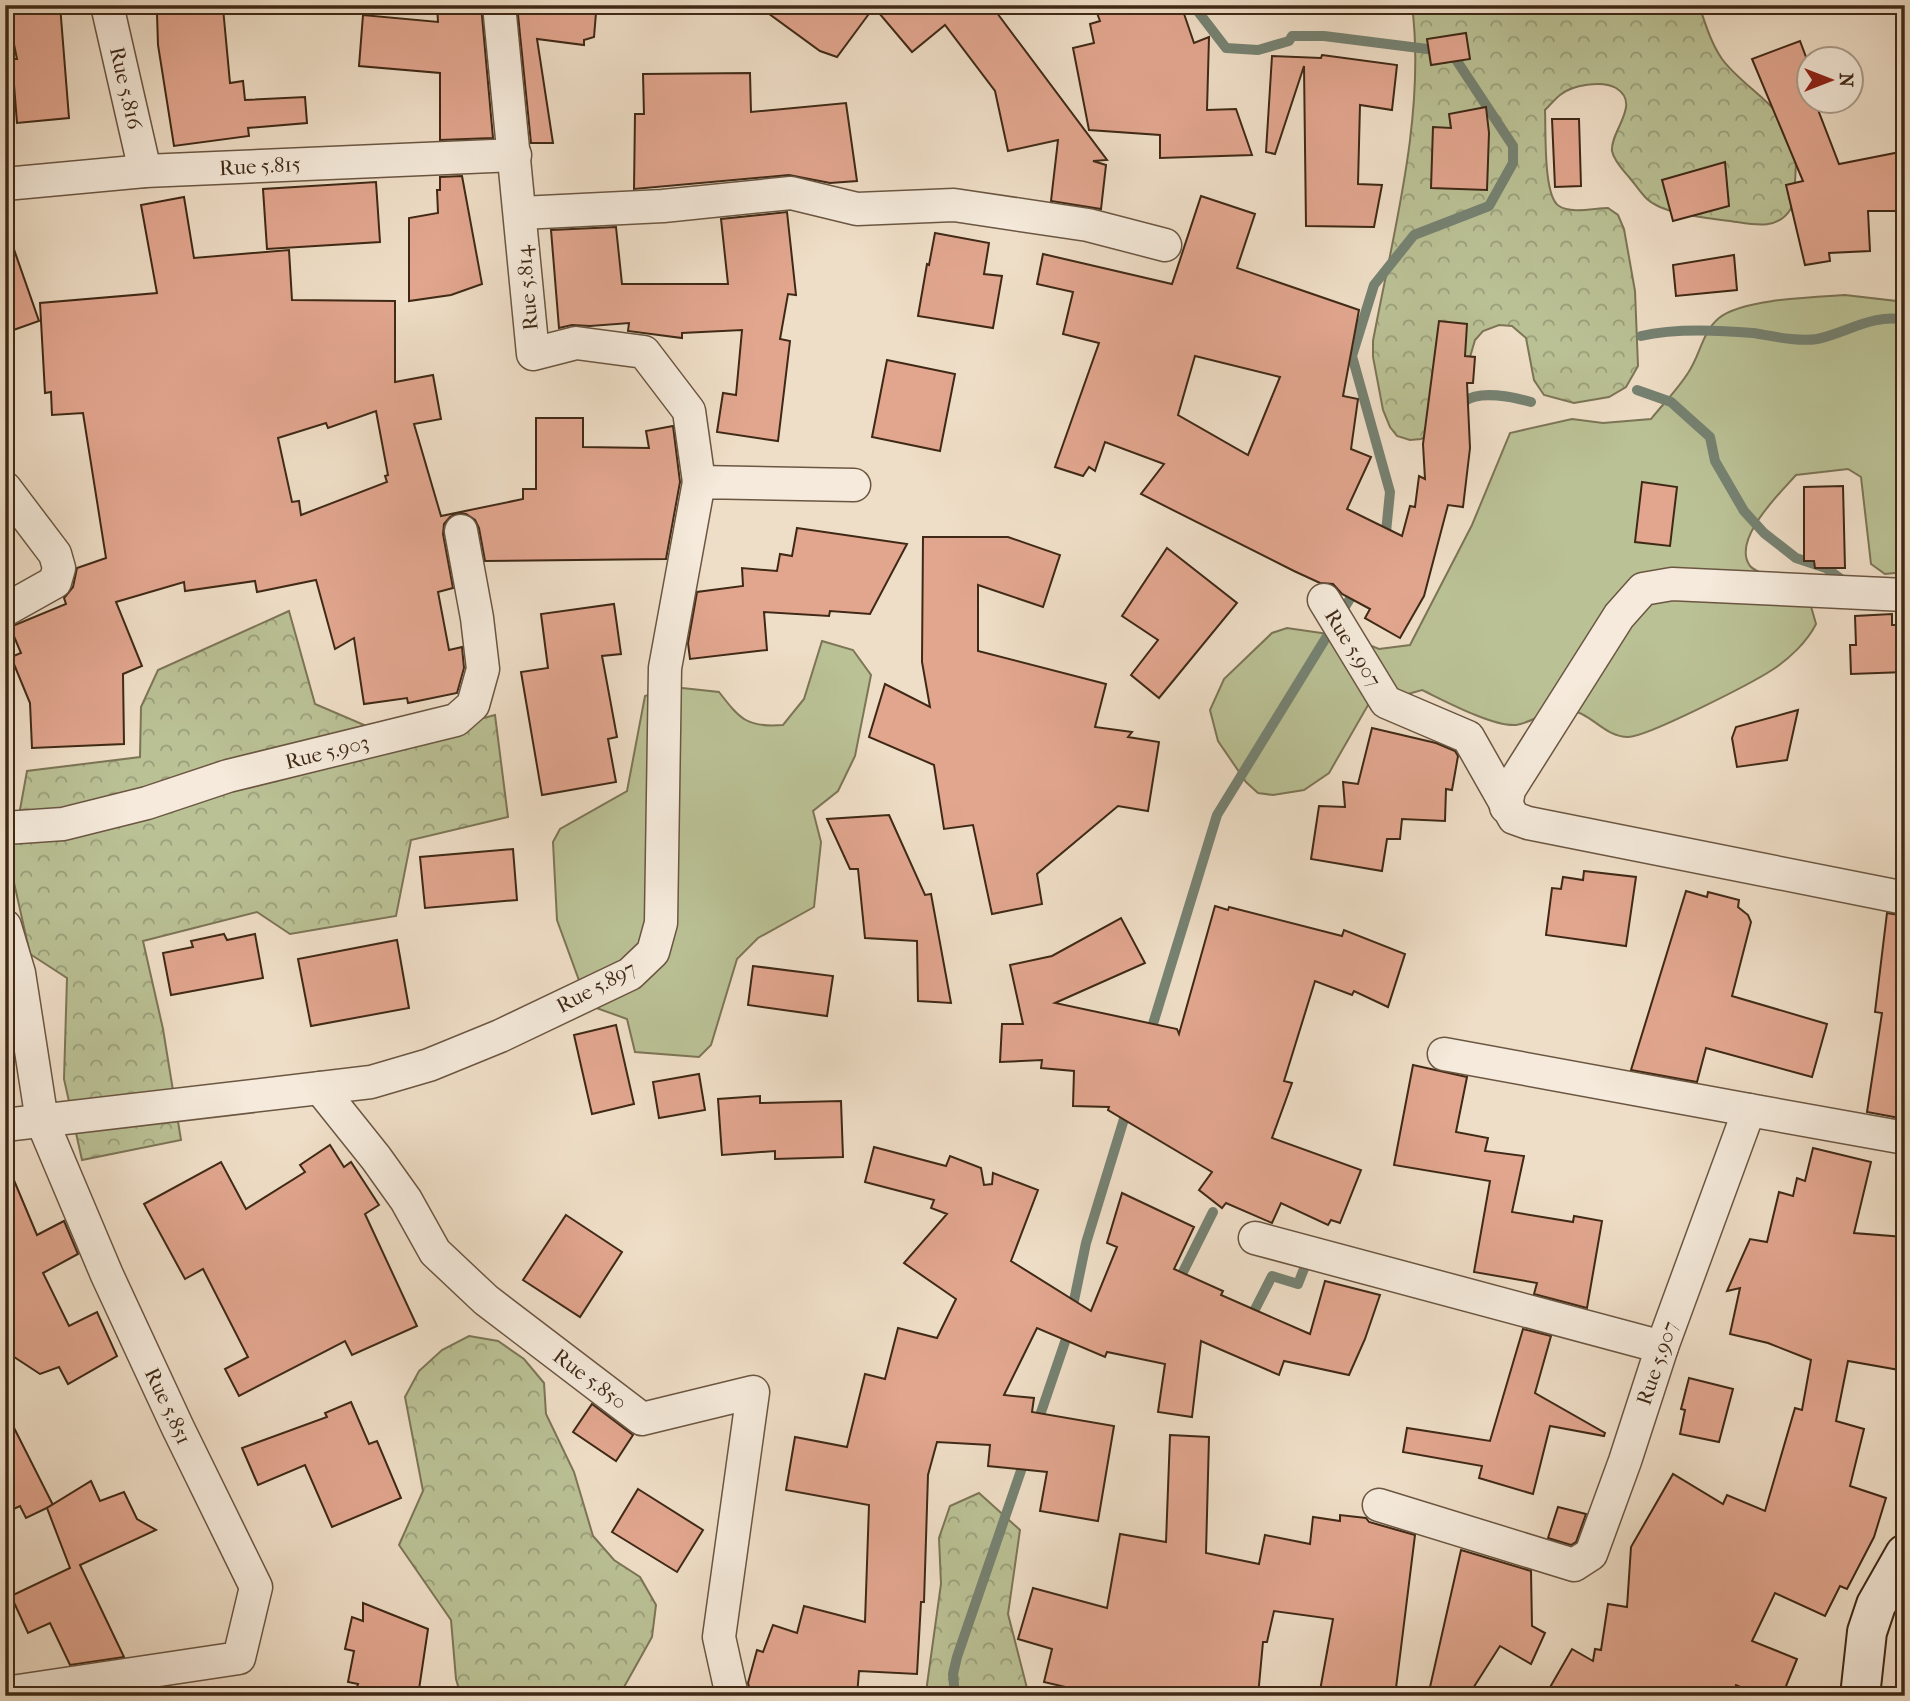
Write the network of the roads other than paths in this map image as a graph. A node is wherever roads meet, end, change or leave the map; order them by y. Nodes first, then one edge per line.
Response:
1 (107, 5) edge
2 (499, 5) edge
3 (515, 155) junction
4 (145, 171) junction
5 (5, 184) edge
6 (521, 213) junction
7 (1165, 245) dead end
8 (699, 482) junction
9 (854, 485) dead end
10 (5, 488) edge
11 (461, 531) dead end
12 (1905, 595) edge
13 (1324, 600) dead end
14 (5, 610) edge
15 (1506, 807) junction
16 (5, 828) edge
17 (1905, 898) edge
18 (5, 926) edge
19 (1444, 1054) dead end
20 (320, 1088) junction
21 (1749, 1110) junction
22 (41, 1121) junction
23 (5, 1125) edge
24 (1905, 1138) edge
25 (1255, 1238) dead end
26 (1661, 1347) junction
27 (1379, 1505) dead end
28 (1905, 1554) edge
29 (5, 1692) edge
30 (732, 1696) edge
31 (1860, 1696) edge

1 - 4 street, Rue 5.816
2 - 3 street, Rue 5.814
3 - 4 street, Rue 5.815
3 - 6 street, Rue 5.814
4 - 5 street, Rue 5.815
6 - 7 street
6 - 8 street, Rue 5.814
8 - 9 street
8 - 20 street, Rue 5.897
10 - 14 street
11 - 16 street, Rue 5.903
12 - 15 street
13 - 15 street, Rue 5.907
15 - 17 street
18 - 22 street, Rue 5.851
19 - 21 street
20 - 22 street, Rue 5.897
20 - 30 street, Rue 5.850
21 - 24 street
21 - 26 street, Rue 5.907
22 - 23 street, Rue 5.897
22 - 29 street, Rue 5.851
25 - 26 street
26 - 27 street, Rue 5.907
28 - 31 street

